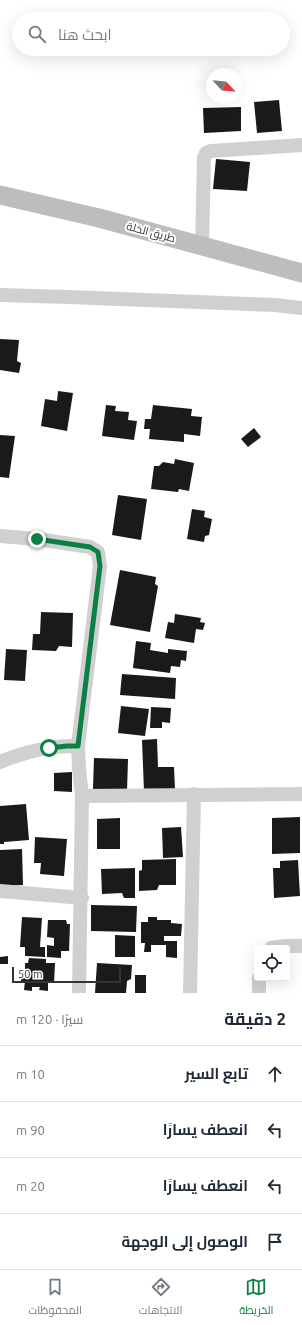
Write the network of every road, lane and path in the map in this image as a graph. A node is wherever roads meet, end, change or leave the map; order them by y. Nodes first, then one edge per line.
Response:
1 (302, 145) edge
2 (0, 195) edge
3 (202, 246) junction
4 (302, 273) edge
5 (0, 295) edge
6 (302, 308) edge
7 (0, 536) edge
8 (78, 746) junction
9 (0, 762) edge
10 (194, 794) junction
11 (302, 794) edge
12 (82, 796) junction
13 (0, 891) edge
14 (82, 898) junction
15 (290, 946) edge
16 (302, 946) edge
17 (259, 981) edge
18 (79, 993) edge
19 (190, 993) edge
20 (260, 993) edge

1 - 3 street
2 - 3 street, طريق الخلة
3 - 4 street, طريق الخلة
5 - 6 street
7 - 8 street
8 - 9 street
8 - 12 street
10 - 11 street
10 - 12 street
10 - 19 street
12 - 14 street
13 - 14 street
14 - 18 street
15 - 16 street
17 - 20 street

